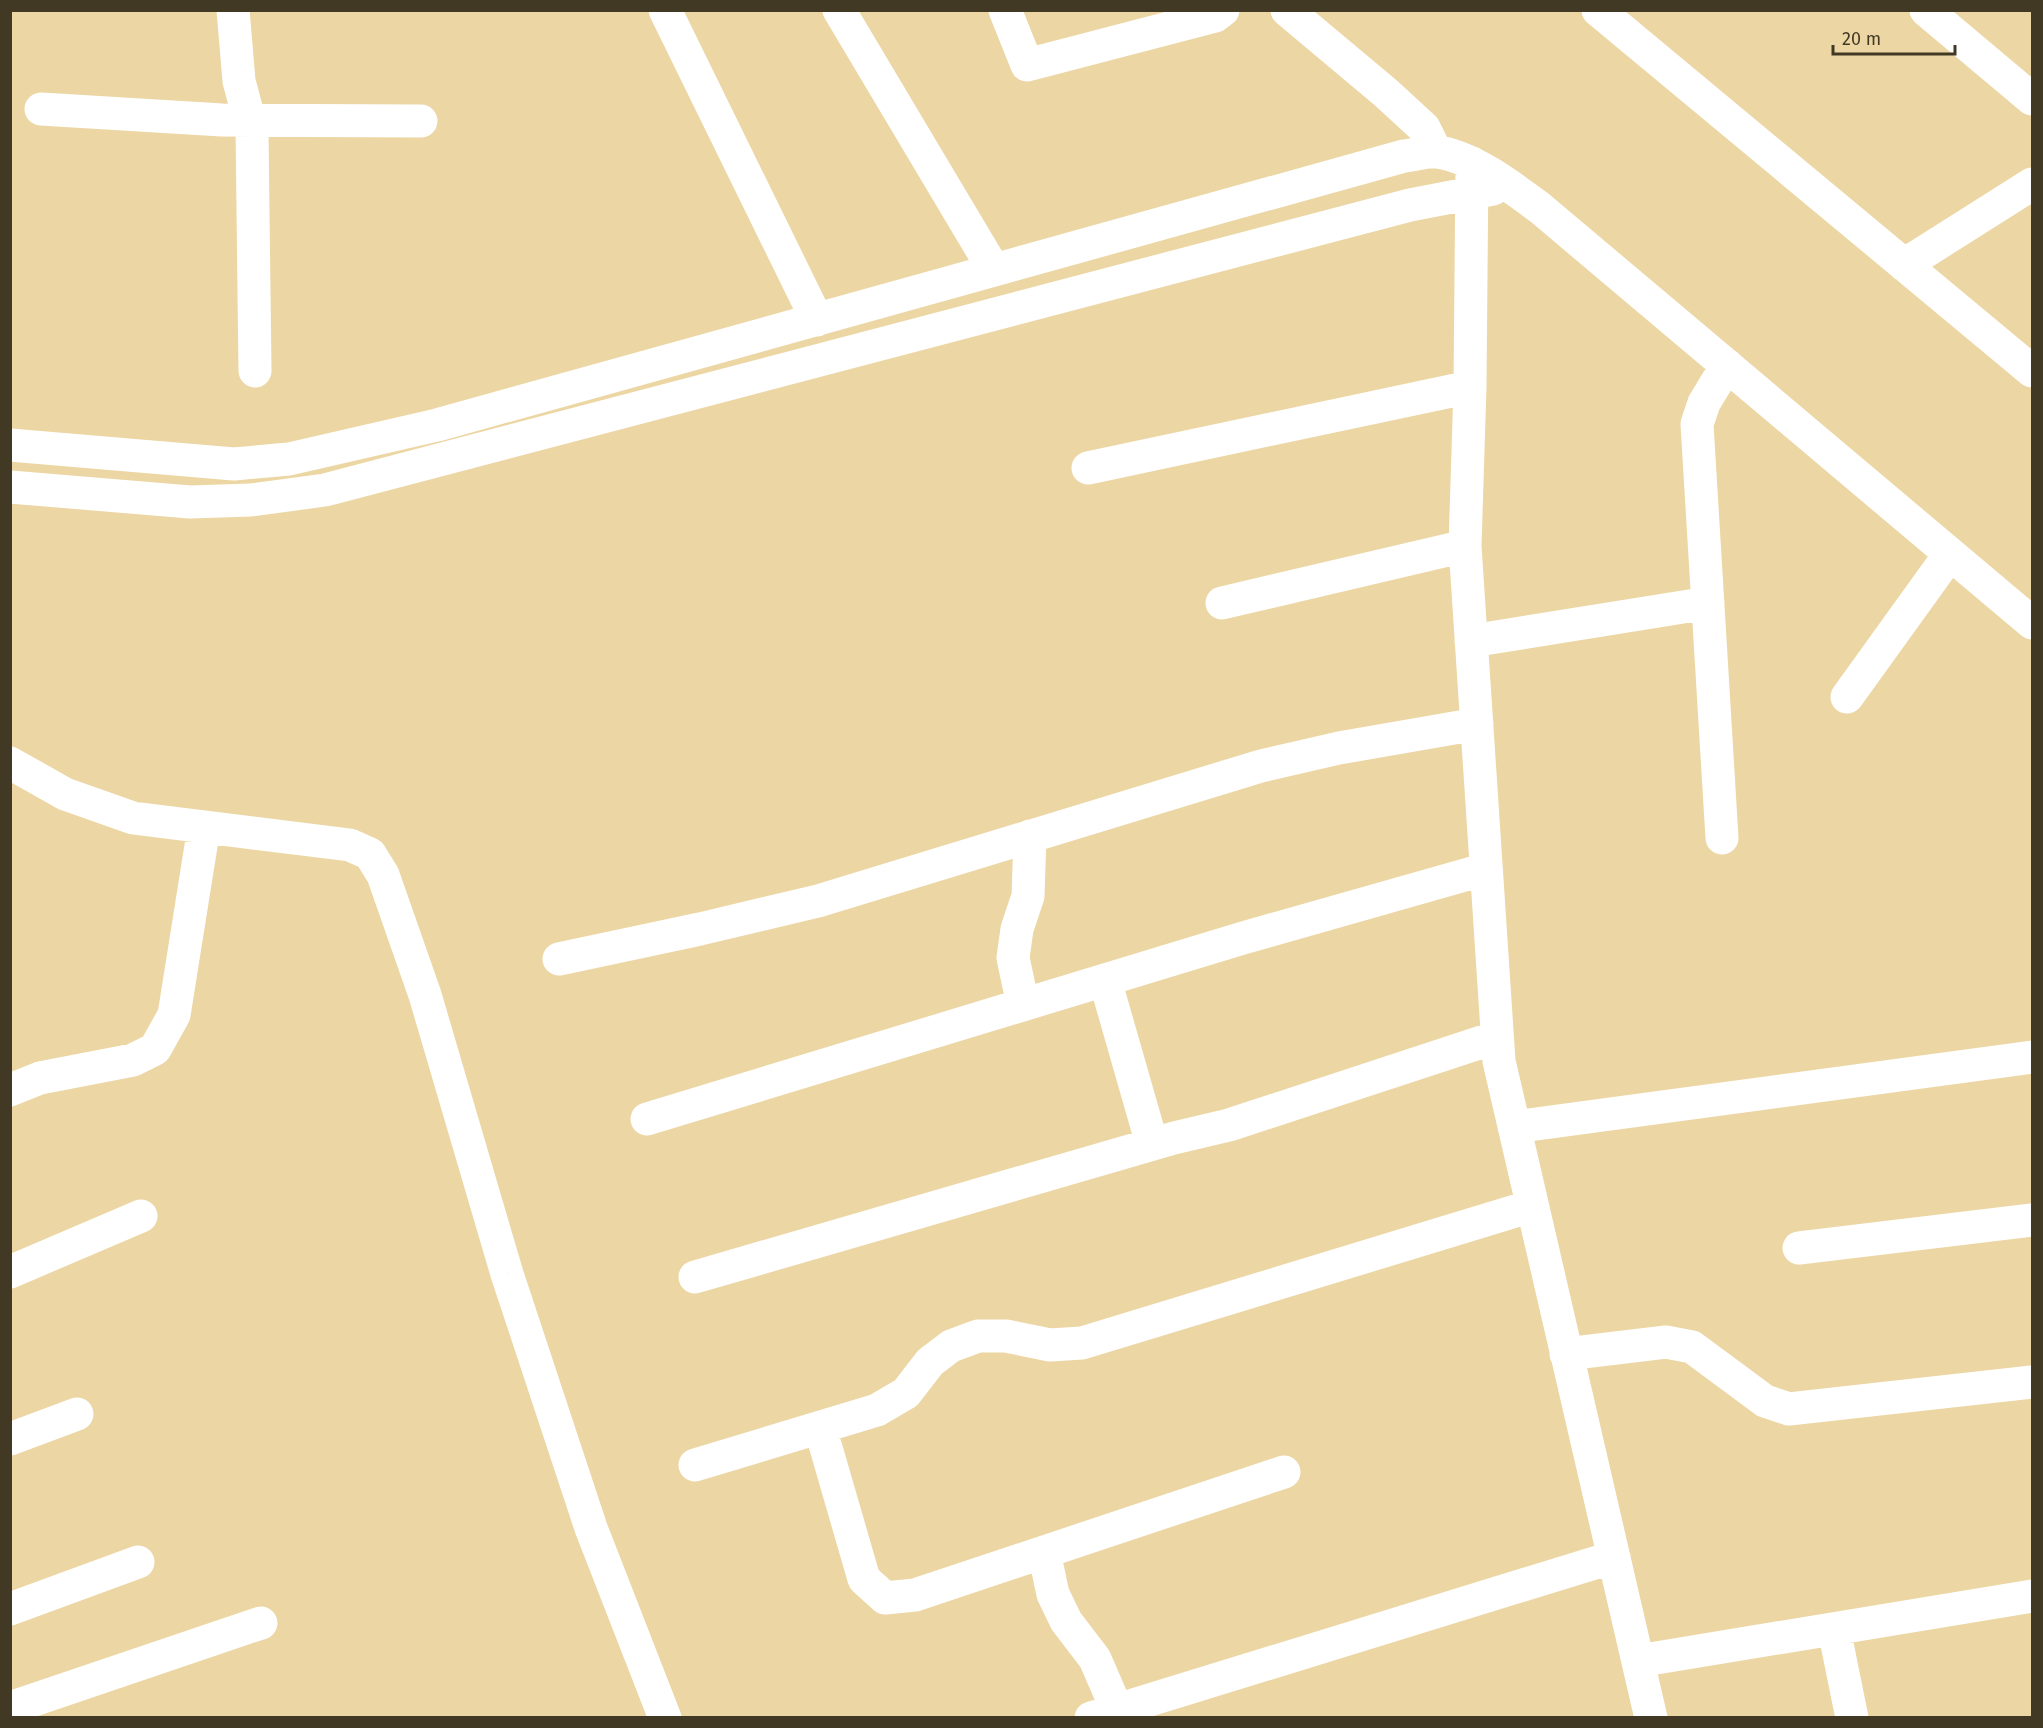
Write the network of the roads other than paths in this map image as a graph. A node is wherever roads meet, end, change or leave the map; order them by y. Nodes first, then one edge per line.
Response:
1 (233, 10) edge
2 (665, 10) edge
3 (839, 10) edge
4 (1005, 10) edge
5 (1223, 10) edge
6 (1287, 10) edge
7 (1598, 10) edge
8 (1926, 10) edge
9 (2032, 99) edge
10 (41, 109) dead end
11 (249, 121) junction
12 (421, 121) dead end
13 (1436, 152) junction
14 (1472, 178) junction
15 (2032, 184) edge
16 (1904, 265) junction
17 (994, 270) junction
18 (817, 320) junction
19 (1727, 365) junction
20 (255, 371) dead end
21 (2032, 371) edge
22 (1470, 387) junction
23 (10, 445) edge
24 (1088, 468) dead end
25 (10, 487) edge
26 (1465, 546) junction
27 (1950, 554) junction
28 (1222, 603) dead end
29 (1707, 603) junction
30 (2032, 623) edge
31 (1471, 641) junction
32 (1847, 697) dead end
33 (1477, 724) junction
34 (10, 763) edge
35 (204, 827) junction
36 (1030, 836) junction
37 (1722, 838) dead end
38 (1486, 869) junction
39 (559, 959) dead end
40 (1105, 980) junction
41 (1023, 1005) junction
42 (1497, 1037) junction
43 (2032, 1057) edge
44 (10, 1090) edge
45 (647, 1119) dead end
46 (1514, 1127) junction
47 (1152, 1144) junction
48 (1532, 1206) junction
49 (141, 1216) dead end
50 (2032, 1220) edge
51 (1799, 1248) dead end
52 (10, 1272) edge
53 (695, 1277) dead end
54 (1566, 1354) junction
55 (2032, 1382) edge
56 (77, 1414) dead end
57 (820, 1427) junction
58 (10, 1439) edge
59 (695, 1465) dead end
60 (1284, 1472) dead end
61 (1044, 1552) junction
62 (1614, 1557) junction
63 (138, 1562) dead end
64 (2032, 1596) edge
65 (10, 1610) edge
66 (261, 1623) dead end
67 (1834, 1629) junction
68 (1638, 1660) junction
69 (10, 1708) edge
70 (1109, 1715) edge
71 (665, 1718) edge
72 (1651, 1718) edge
73 (1852, 1718) edge

1 - 11 street
2 - 18 street
3 - 17 street
4 - 5 street
6 - 13 street
7 - 16 street
8 - 9 street
10 - 11 street
11 - 12 street
11 - 20 street
13 - 14 street
13 - 17 street
14 - 19 street
14 - 22 street
14 - 25 street
15 - 16 street
16 - 21 street
17 - 18 street
18 - 23 street
19 - 27 street
19 - 29 street
22 - 24 street
22 - 26 street
26 - 28 street
26 - 31 street
27 - 30 street
27 - 32 street
29 - 31 street
29 - 37 street
31 - 33 street
33 - 36 street
33 - 38 street
34 - 35 street
35 - 44 street
35 - 71 street
36 - 39 street
36 - 41 street
38 - 40 street
38 - 42 street
40 - 41 street
40 - 47 street
41 - 45 street
42 - 46 street
42 - 47 street
43 - 46 street
46 - 48 street
47 - 53 street
48 - 54 street
48 - 57 street
49 - 52 street
50 - 51 street
54 - 55 street
54 - 62 street
56 - 58 street
57 - 59 street
57 - 61 street
60 - 61 street
61 - 70 street
62 - 68 street
62 - 70 street
63 - 65 street
64 - 67 street
66 - 69 street
67 - 68 street
67 - 73 street
68 - 72 street

